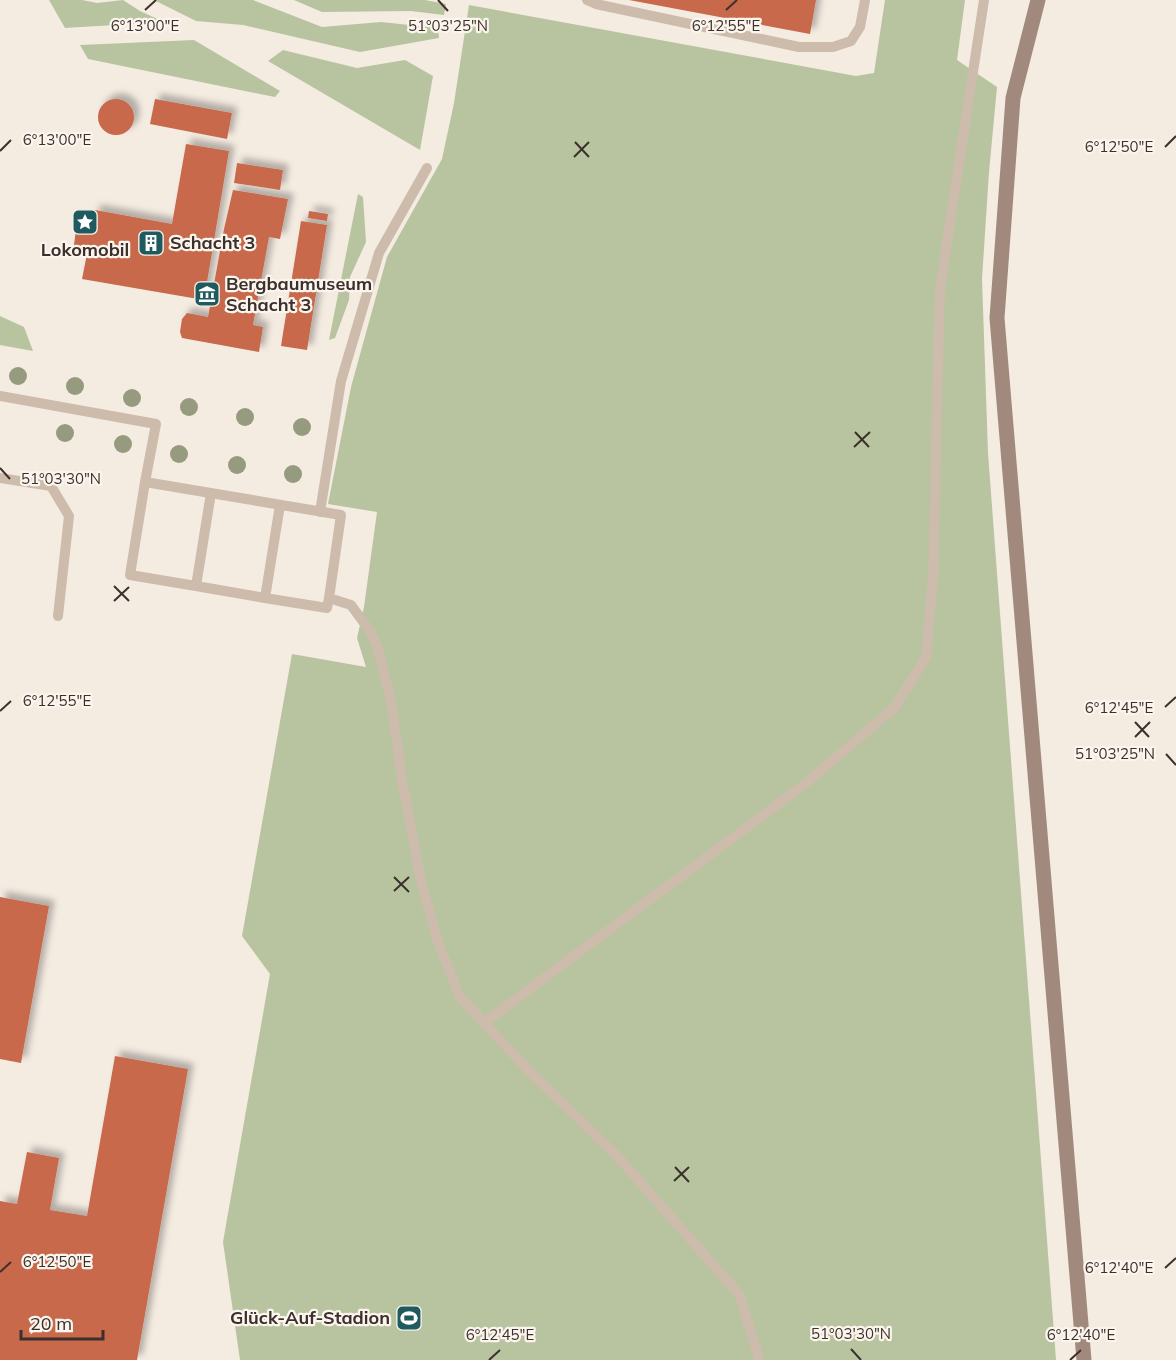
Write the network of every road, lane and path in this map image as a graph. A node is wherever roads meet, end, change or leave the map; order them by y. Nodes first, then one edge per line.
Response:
1 (587, 0) edge
2 (865, 0) edge
3 (984, 0) edge
4 (1038, 0) edge
5 (427, 168) dead end
6 (0, 396) edge
7 (0, 478) edge
8 (145, 482) junction
9 (211, 493) junction
10 (280, 505) junction
11 (320, 512) junction
12 (196, 586) junction
13 (265, 598) junction
14 (329, 598) junction
15 (58, 616) dead end
16 (484, 1023) junction
17 (758, 1360) edge
18 (1084, 1360) edge

1 - 2 lane
3 - 16 lane
4 - 18 main road
5 - 11 lane
6 - 8 lane
7 - 15 lane
8 - 9 lane
8 - 12 lane
9 - 10 lane
9 - 12 lane
10 - 11 lane
10 - 13 lane
11 - 14 lane
12 - 13 lane
13 - 14 lane
14 - 16 lane
16 - 17 lane

